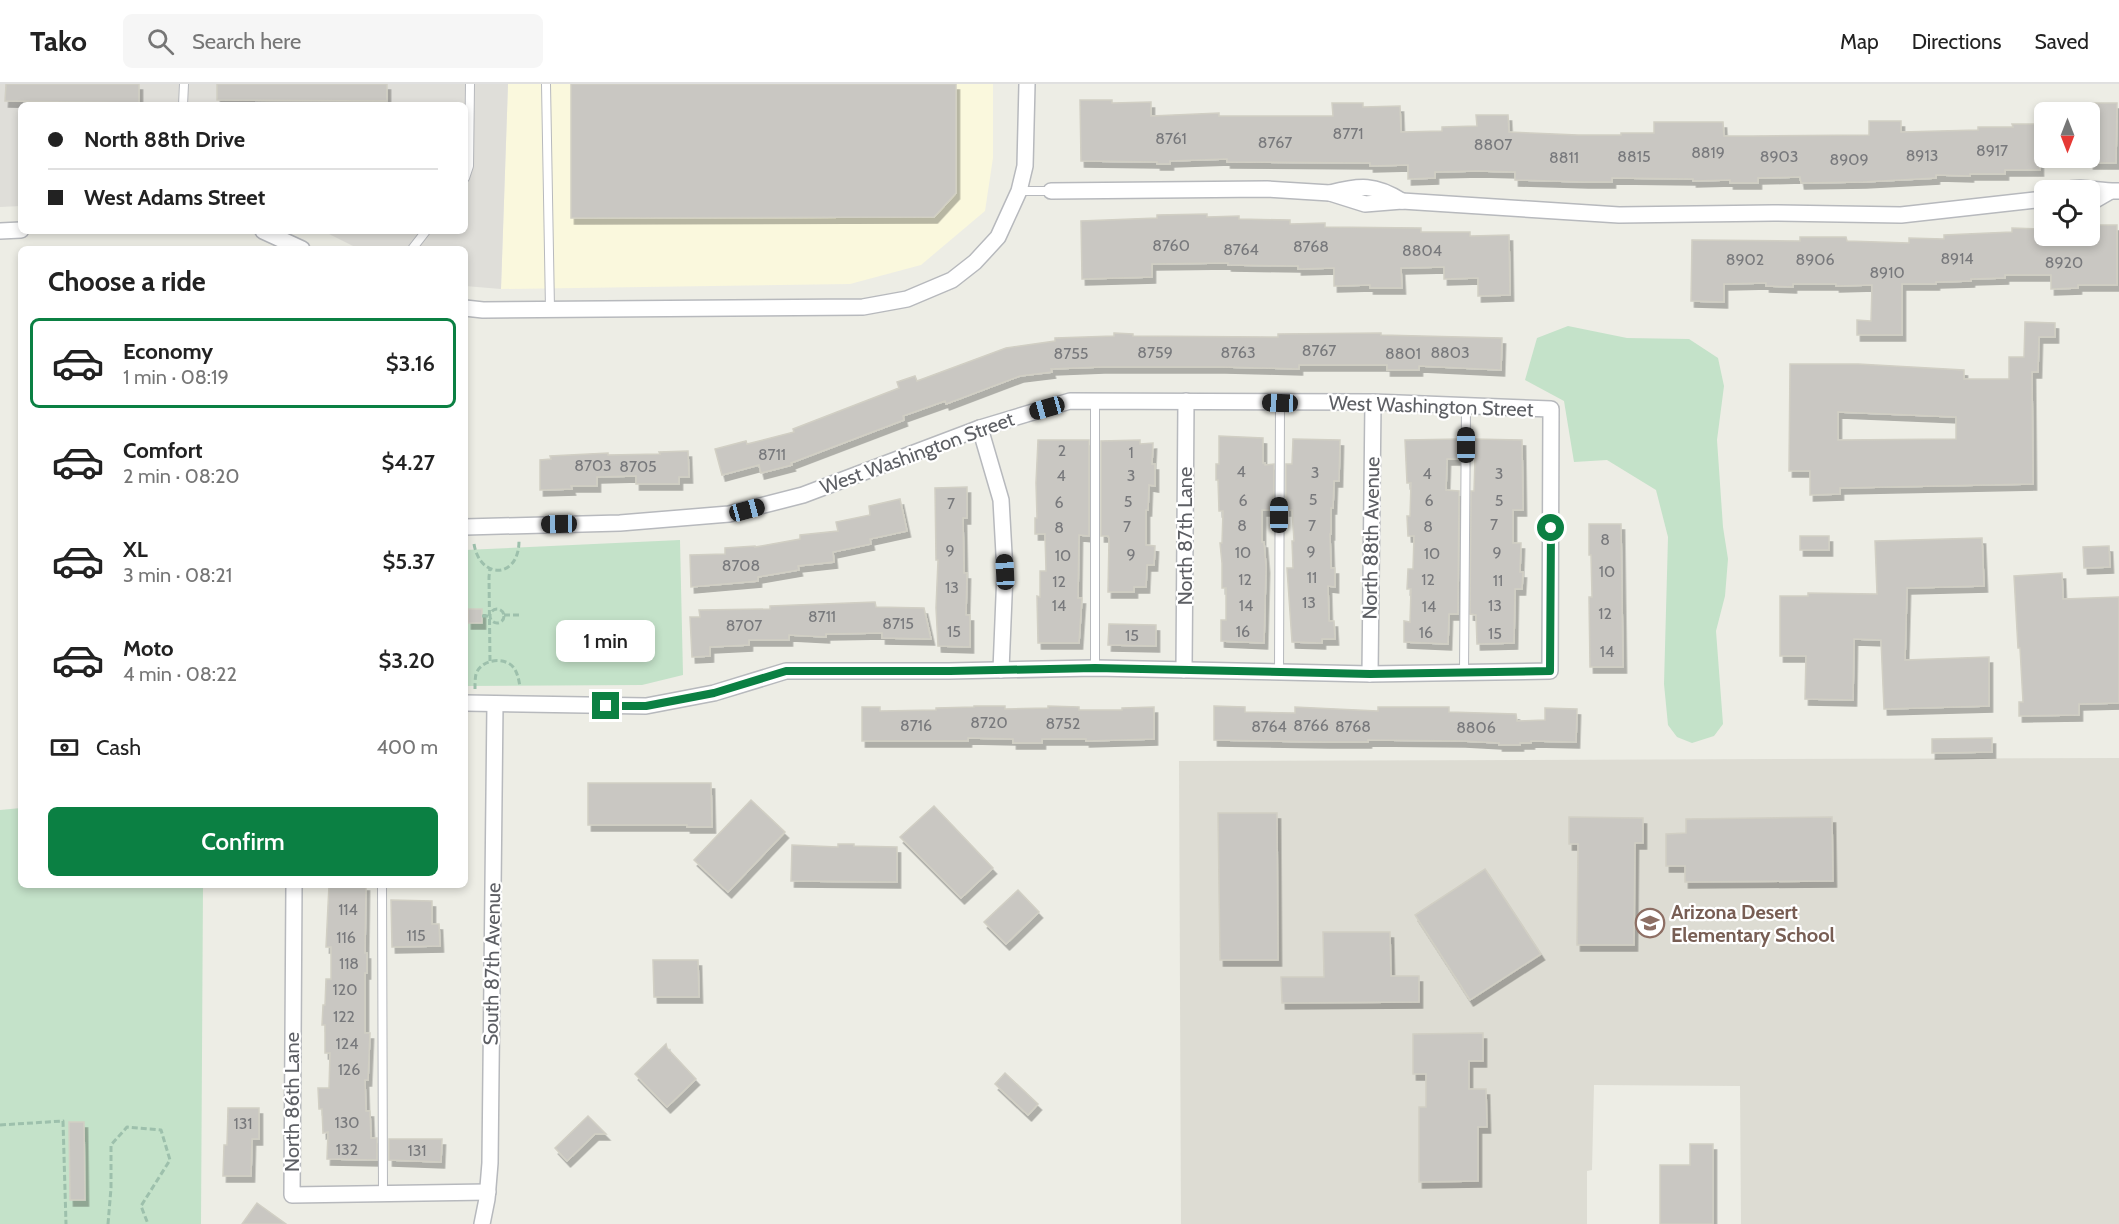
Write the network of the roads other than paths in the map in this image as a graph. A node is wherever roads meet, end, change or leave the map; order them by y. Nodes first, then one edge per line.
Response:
1 (184, 84) edge
2 (470, 84) edge
3 (546, 84) edge
4 (1027, 84) edge
5 (183, 102) edge
6 (468, 171) edge
7 (1019, 191) junction
8 (1051, 191) joint
9 (2114, 192) edge
10 (2100, 198) edge
11 (2034, 200) edge
12 (18, 230) edge
13 (0, 231) edge
14 (270, 234) edge
15 (424, 234) edge
16 (296, 246) edge
17 (414, 246) edge
18 (468, 308) edge
19 (550, 309) junction
20 (1095, 402) junction
21 (1186, 402) junction
22 (1373, 402) junction
23 (1280, 403) junction
24 (1466, 406) junction
25 (980, 428) junction
26 (469, 527) edge
27 (1095, 668) junction
28 (1001, 670) junction
29 (1184, 670) junction
30 (1279, 672) junction
31 (1464, 672) junction
32 (1370, 674) junction
33 (470, 703) edge
34 (495, 704) junction
35 (294, 888) edge
36 (382, 888) edge
37 (488, 1192) junction
38 (383, 1194) junction
39 (482, 1224) edge

1 - 5 lane
2 - 6 lane
3 - 19 lane
4 - 7 street
7 - 8 lane
7 - 19 street
8 - 11 street
9 - 10 street
12 - 13 street
14 - 16 street
15 - 17 lane
18 - 19 street
20 - 21 street, West Washington Street
20 - 25 street, West Washington Street
20 - 27 lane
21 - 23 street, West Washington Street
21 - 29 street, North 87th Lane
22 - 23 street, West Washington Street
22 - 24 street, West Washington Street
22 - 32 street, North 88th Avenue
23 - 30 lane
24 - 31 lane
24 - 31 street, West Washington Street
25 - 26 street, West Washington Street
25 - 28 street
27 - 28 street
27 - 29 street
28 - 34 street
29 - 30 street
30 - 32 street
31 - 32 street
33 - 34 street
34 - 37 street, South 87th Avenue
35 - 38 street, North 86th Lane
36 - 38 lane
37 - 38 street, North 86th Lane
37 - 39 street, South 87th Avenue

